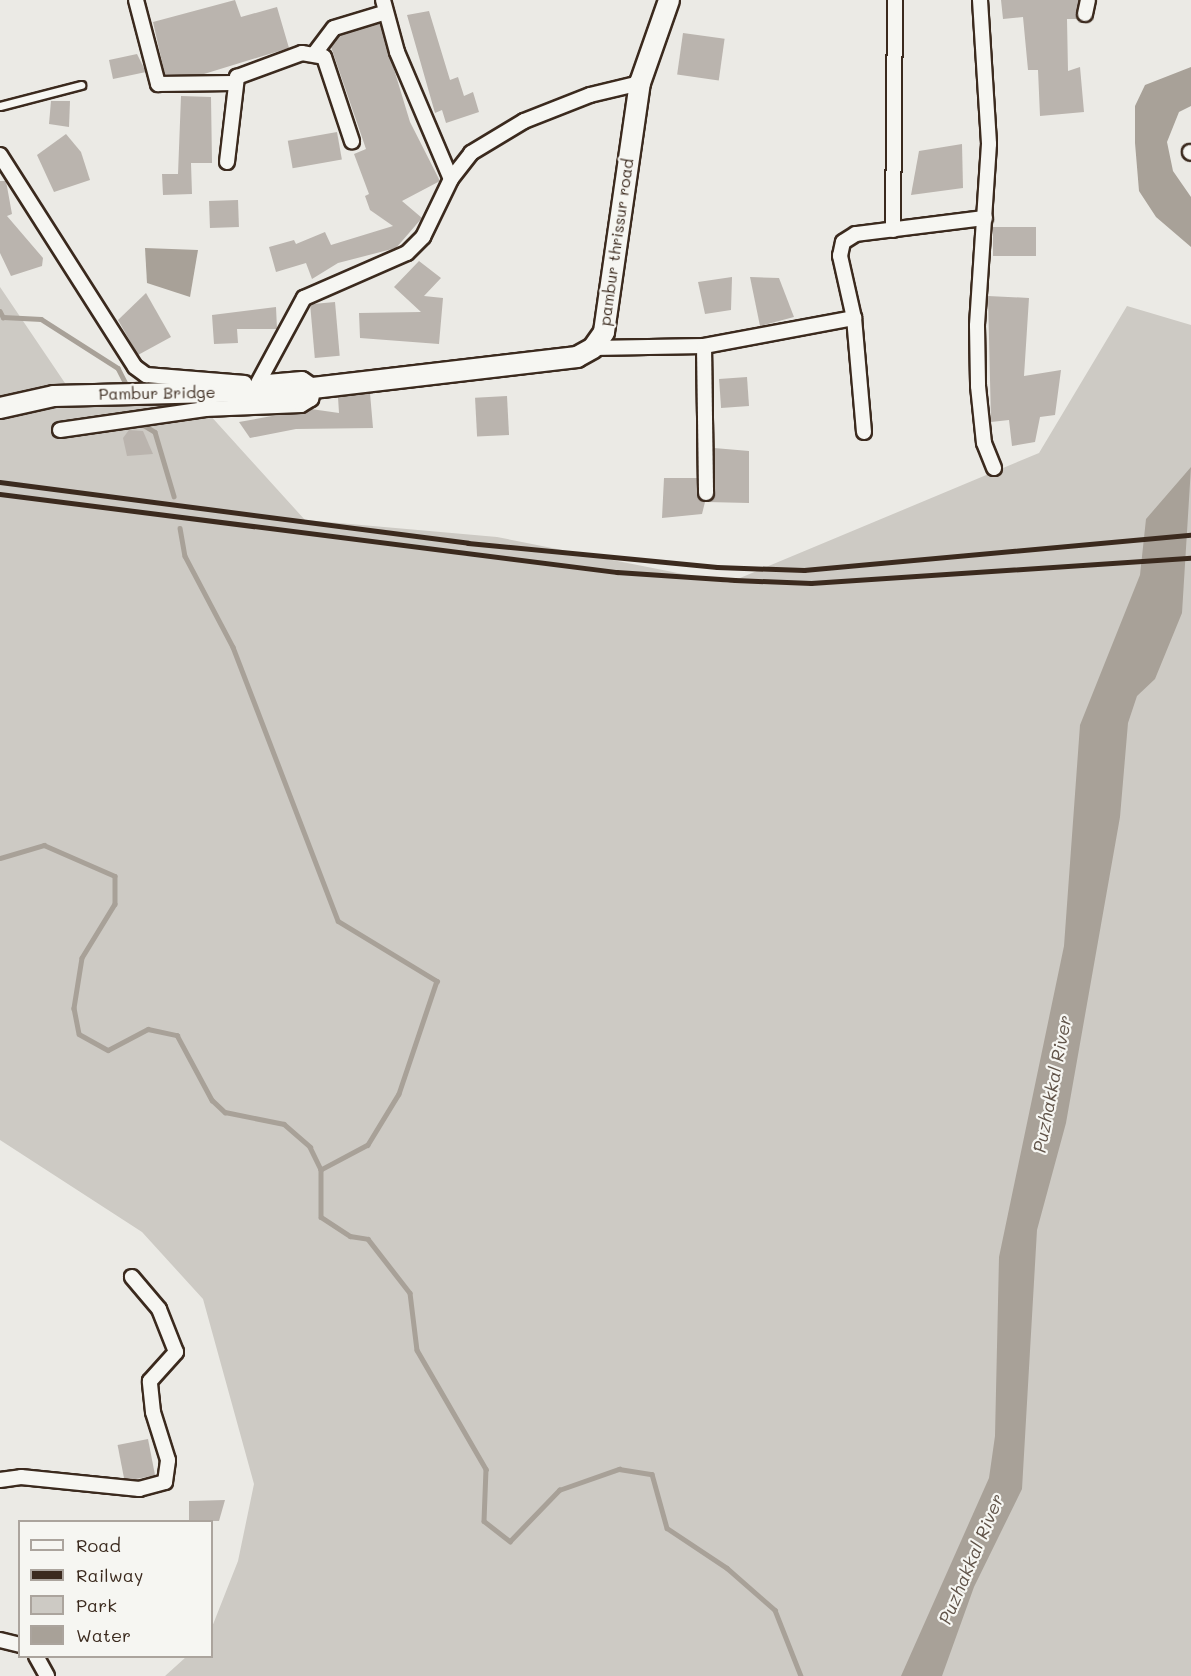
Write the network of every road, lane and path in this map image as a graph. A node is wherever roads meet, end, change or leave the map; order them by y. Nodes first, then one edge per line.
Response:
1 (136, 0) edge
2 (669, 0) edge
3 (896, 0) edge
4 (980, 0) edge
5 (1088, 0) edge
6 (383, 6) edge
7 (1085, 14) dead end
8 (315, 53) junction
9 (640, 82) junction
10 (233, 83) junction
11 (81, 85) dead end
12 (0, 106) edge
13 (352, 141) dead end
14 (0, 154) edge
15 (227, 162) dead end
16 (451, 179) junction
17 (985, 218) junction
18 (893, 230) junction
19 (854, 318) junction
20 (704, 346) junction
21 (593, 348) junction
22 (258, 383) junction
23 (314, 387) junction
24 (0, 408) edge
25 (60, 430) dead end
26 (864, 432) dead end
27 (994, 468) dead end
28 (706, 493) dead end
29 (132, 1277) dead end
30 (0, 1480) edge
31 (0, 1640) edge
32 (18, 1644) edge
33 (37, 1658) edge
34 (48, 1676) edge

1 - 10 street
2 - 9 main road, pambur thrissur road
3 - 18 street
4 - 17 street
5 - 7 street
6 - 8 street
6 - 16 street
8 - 10 street
8 - 13 street
9 - 16 street
9 - 21 main road, pambur thrissur road
10 - 15 street
11 - 12 lane
14 - 22 street
16 - 22 street
17 - 18 street
17 - 27 street
18 - 19 street
19 - 20 street
19 - 26 street
20 - 21 street
20 - 28 street
21 - 23 main road, pambur thrissur road
22 - 23 street
23 - 24 main road, Pambur Bridge
23 - 25 street
29 - 30 street
31 - 32 street
33 - 34 street

